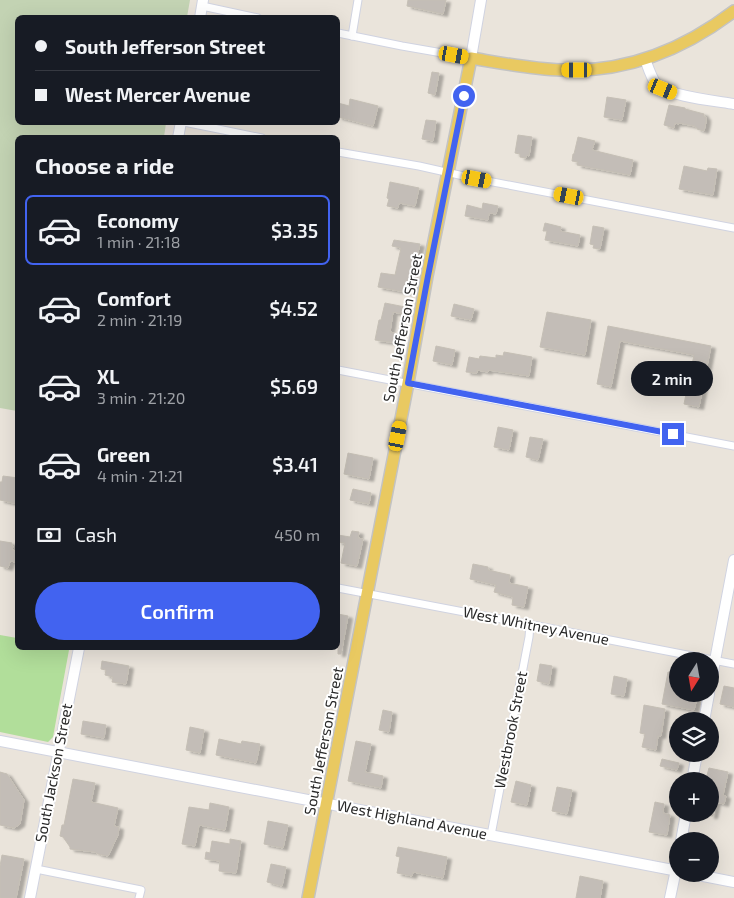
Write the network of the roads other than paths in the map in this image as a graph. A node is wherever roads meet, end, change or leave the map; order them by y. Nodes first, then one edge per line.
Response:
1 (358, 0) edge
2 (480, 0) edge
3 (202, 3) edge
4 (734, 11) edge
5 (247, 15) edge
6 (340, 33) edge
7 (352, 36) junction
8 (471, 58) junction
9 (645, 59) junction
10 (734, 104) edge
11 (198, 125) edge
12 (247, 135) edge
13 (340, 152) edge
14 (449, 173) junction
15 (734, 228) edge
16 (340, 370) edge
17 (408, 383) junction
18 (734, 446) edge
19 (734, 560) edge
20 (340, 588) edge
21 (367, 594) junction
22 (530, 624) junction
23 (79, 650) edge
24 (674, 652) edge
25 (717, 652) edge
26 (719, 661) edge
27 (734, 664) edge
28 (0, 741) edge
29 (58, 753) junction
30 (327, 804) junction
31 (492, 835) junction
32 (669, 866) edge
33 (36, 869) junction
34 (719, 879) edge
35 (674, 882) edge
36 (734, 882) edge
37 (30, 898) edge
38 (139, 898) edge
39 (308, 898) edge
40 (670, 898) edge

1 - 7 street
2 - 8 street, South Jefferson Street
3 - 5 street
4 - 9 main road
6 - 7 street
7 - 8 street
8 - 9 main road
8 - 14 main road, South Jefferson Street
9 - 10 street
11 - 12 street
13 - 14 street
14 - 15 street
14 - 17 main road, South Jefferson Street
16 - 17 street
17 - 18 street
17 - 21 main road, South Jefferson Street
19 - 25 street
20 - 21 street, West Whitney Avenue
21 - 22 street, West Whitney Avenue
21 - 30 main road, South Jefferson Street
22 - 24 street, West Whitney Avenue
22 - 31 street, Westbrook Street
23 - 29 street, South Jackson Street
26 - 27 street, West Whitney Avenue
28 - 29 street, West Highland Avenue
29 - 30 street, West Highland Avenue
29 - 33 street, South Jackson Street
30 - 31 street, West Highland Avenue
30 - 39 main road, South Jefferson Street
31 - 32 street, West Highland Avenue
33 - 37 street, South Jackson Street
33 - 38 street
34 - 36 street
35 - 40 street

